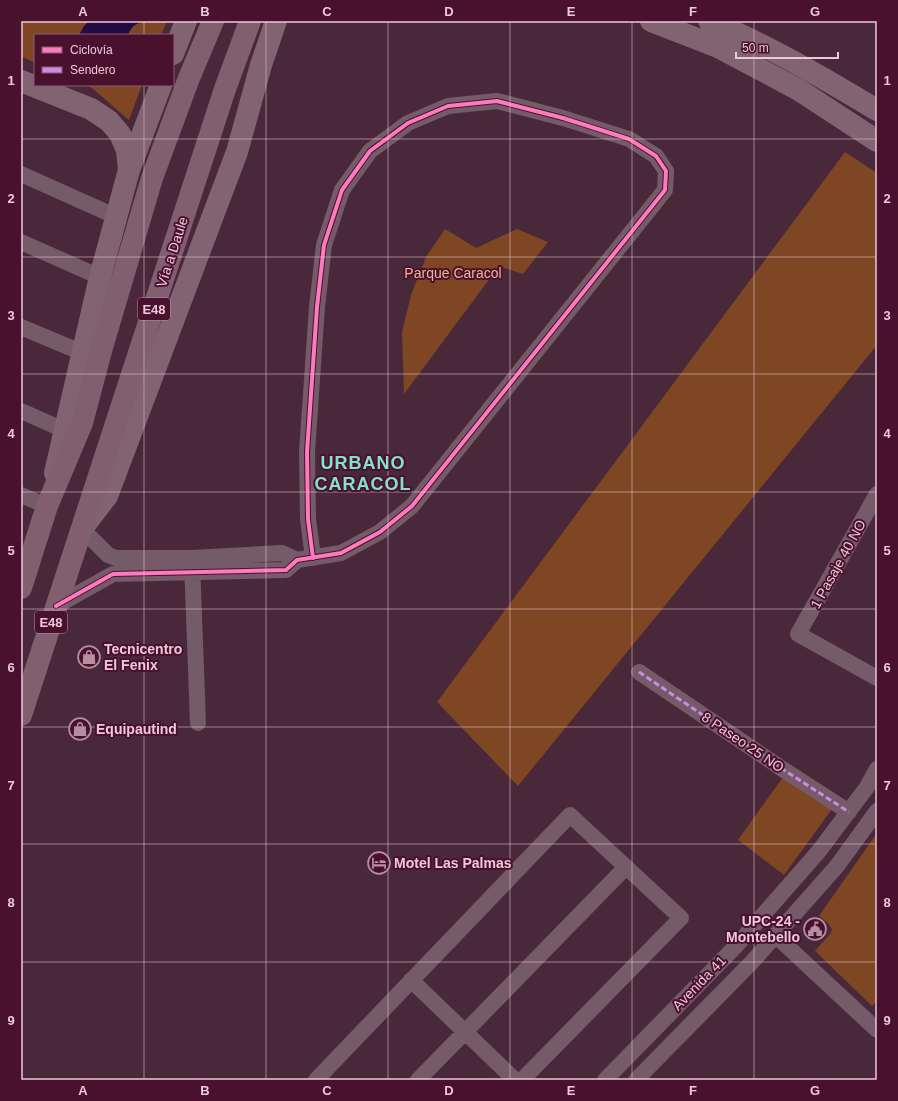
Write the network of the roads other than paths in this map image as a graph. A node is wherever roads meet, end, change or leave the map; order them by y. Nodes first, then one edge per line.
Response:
1 (186, 21) edge
2 (213, 21) edge
3 (250, 21) edge
4 (276, 21) edge
5 (651, 21) edge
6 (709, 21) edge
7 (174, 51) edge
8 (21, 81) edge
9 (161, 86) edge
10 (877, 110) edge
11 (877, 141) edge
12 (130, 170) junction
13 (21, 174) edge
14 (117, 217) junction
15 (21, 242) edge
16 (100, 278) junction
17 (21, 326) edge
18 (83, 353) junction
19 (21, 411) edge
20 (64, 430) junction
21 (877, 494) edge
22 (21, 495) edge
23 (47, 506) junction
24 (82, 529) junction
25 (313, 558) junction
26 (192, 566) junction
27 (22, 582) edge
28 (56, 606) junction
29 (639, 672) dead end
30 (877, 678) edge
31 (21, 714) edge
32 (198, 723) dead end
33 (877, 769) edge
34 (877, 811) edge
35 (849, 812) junction
36 (626, 867) junction
37 (775, 935) junction
38 (410, 980) junction
39 (877, 1030) edge
40 (465, 1032) junction
41 (628, 1056) junction
42 (645, 1077) edge
43 (316, 1080) edge
44 (418, 1080) edge
45 (515, 1080) edge
46 (522, 1080) edge
47 (605, 1080) edge

1 - 7 main road
2 - 23 main road
3 - 24 main road, Vía a Daule / E48
4 - 24 main road, Vía a Daule / E48
5 - 11 main road
6 - 10 main road
8 - 12 main road
9 - 12 main road
12 - 14 main road
13 - 14 street
14 - 16 main road
15 - 16 street
16 - 18 main road
17 - 18 street
18 - 20 main road
19 - 20 street
20 - 23 main road
21 - 30 street, 1 Pasaje 40 NO
22 - 23 street
23 - 27 main road
24 - 26 street
24 - 28 main road, Vía a Daule / E48
25 - 25 street
25 - 26 street
26 - 28 street
26 - 32 street
28 - 31 main road, Vía a Daule / E48
29 - 35 street, 8 Paseo 25 NO
33 - 35 street, Avenida 41
34 - 37 street, Avenida 41
35 - 41 street, Avenida 41
36 - 38 street
36 - 40 street
36 - 46 street
37 - 39 street
37 - 42 street, Avenida 41
38 - 40 street
38 - 43 street
40 - 44 street
40 - 45 street
41 - 42 street
41 - 47 street, Avenida 41

